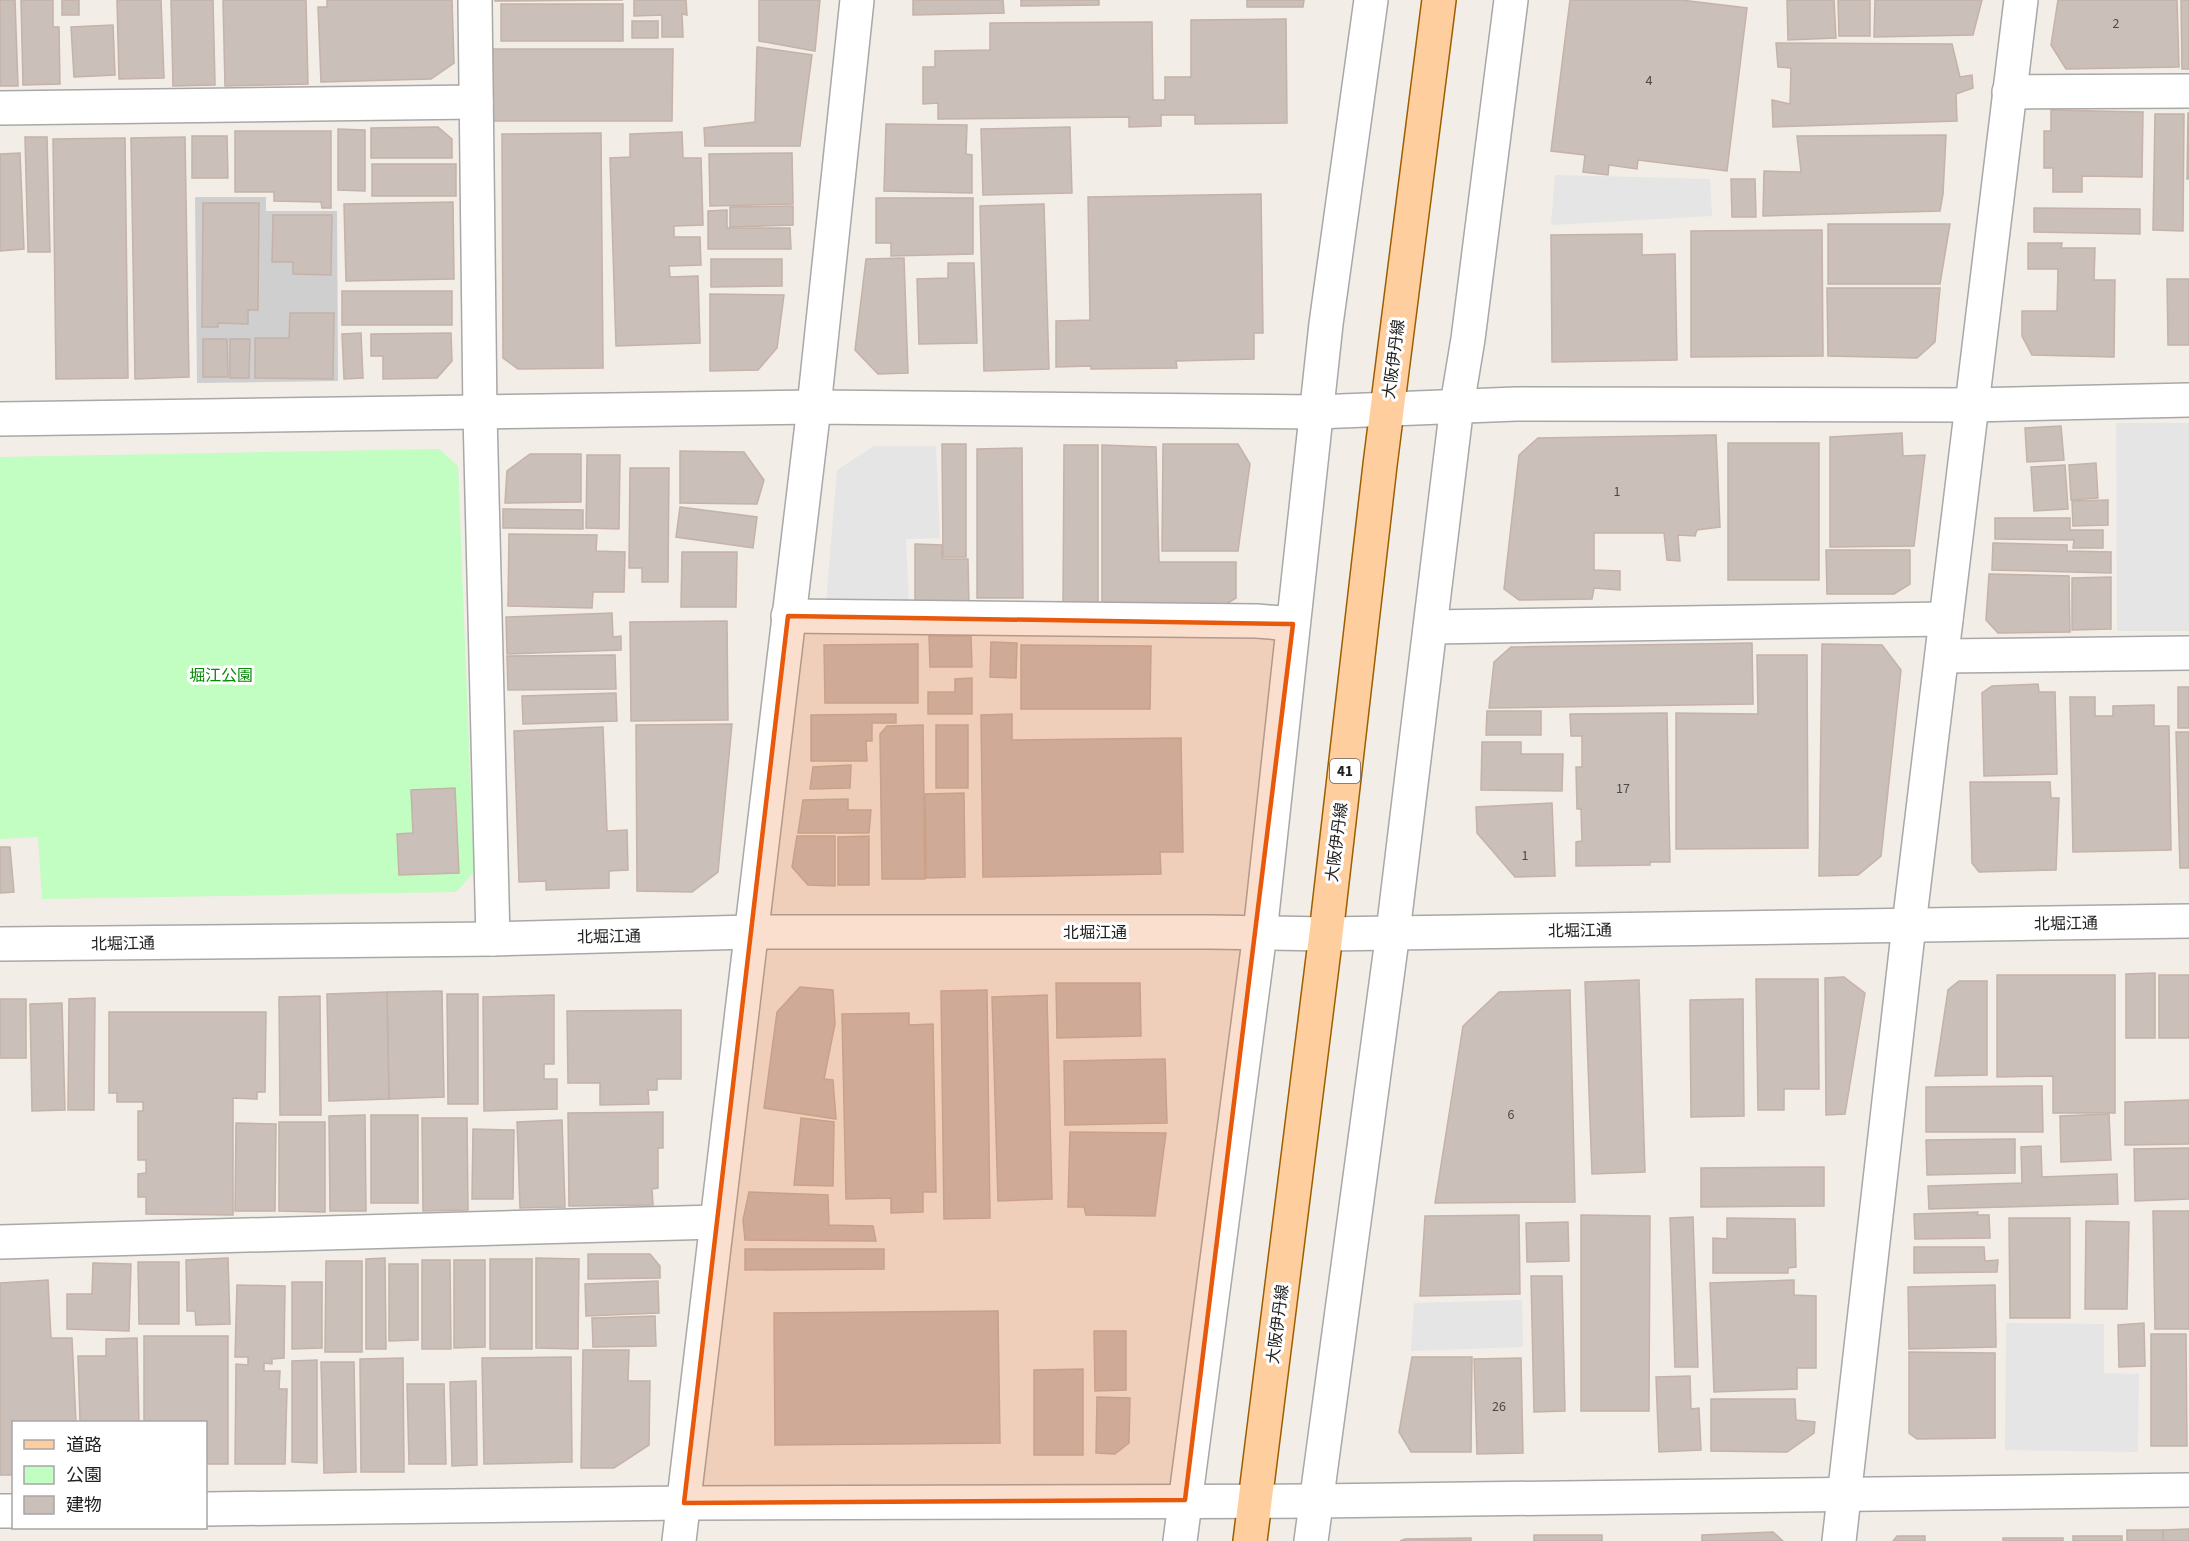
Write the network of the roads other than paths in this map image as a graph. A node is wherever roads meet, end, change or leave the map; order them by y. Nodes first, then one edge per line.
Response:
1 (475, 0) edge
2 (857, 0) edge
3 (1371, 0) edge
4 (1439, 0) edge
5 (1511, 0) edge
6 (2021, 0) edge
7 (2189, 91) edge
8 (2009, 92) junction
9 (476, 102) junction
10 (0, 108) edge
11 (2189, 400) edge
12 (1457, 405) junction
13 (1972, 405) junction
14 (814, 407) junction
15 (1387, 409) junction
16 (1316, 412) junction
17 (480, 414) junction
18 (0, 419) edge
19 (788, 616) junction
20 (1946, 619) junction
21 (1293, 624) junction
22 (1431, 627) junction
23 (2189, 653) edge
24 (1942, 656) junction
25 (2189, 921) edge
26 (1909, 925) junction
27 (750, 932) junction
28 (1393, 932) junction
29 (1260, 933) junction
30 (1326, 934) junction
31 (493, 939) junction
32 (0, 944) edge
33 (716, 1222) junction
34 (0, 1242) edge
35 (2189, 1490) edge
36 (1844, 1494) junction
37 (1185, 1500) junction
38 (1254, 1501) junction
39 (1316, 1501) junction
40 (684, 1503) junction
41 (207, 1509) edge
42 (679, 1541) edge
43 (1180, 1541) edge
44 (1250, 1541) edge
45 (1311, 1541) edge
46 (1839, 1541) edge

1 - 9 street
2 - 14 street
3 - 16 street
4 - 15 main road, 大阪伊丹線 / 41
5 - 12 street
6 - 8 street
7 - 8 street
8 - 13 street
9 - 10 street
9 - 17 street
11 - 13 street
12 - 13 street
12 - 15 street
12 - 22 street
13 - 20 street
14 - 16 street
14 - 17 street
14 - 19 street
15 - 16 street
15 - 30 main road, 大阪伊丹線 / 41
16 - 21 street
17 - 18 street
17 - 31 street
19 - 21 street
19 - 27 street
20 - 22 street
20 - 24 street
21 - 29 street
22 - 28 street
23 - 24 street
24 - 26 street
25 - 26 street, 北堀江通
26 - 28 street, 北堀江通
26 - 36 street
27 - 29 street, 北堀江通
27 - 31 street, 北堀江通
27 - 33 street
28 - 30 street, 北堀江通
28 - 39 street
29 - 30 street, 北堀江通
29 - 37 street
30 - 38 main road, 大阪伊丹線 / 41
31 - 32 street, 北堀江通
33 - 34 street
33 - 40 street
35 - 36 street
36 - 39 street
36 - 46 street
37 - 38 street
37 - 40 street
37 - 43 street
38 - 39 street
38 - 44 main road, 大阪伊丹線 / 41
39 - 45 street
40 - 41 street
40 - 42 street

